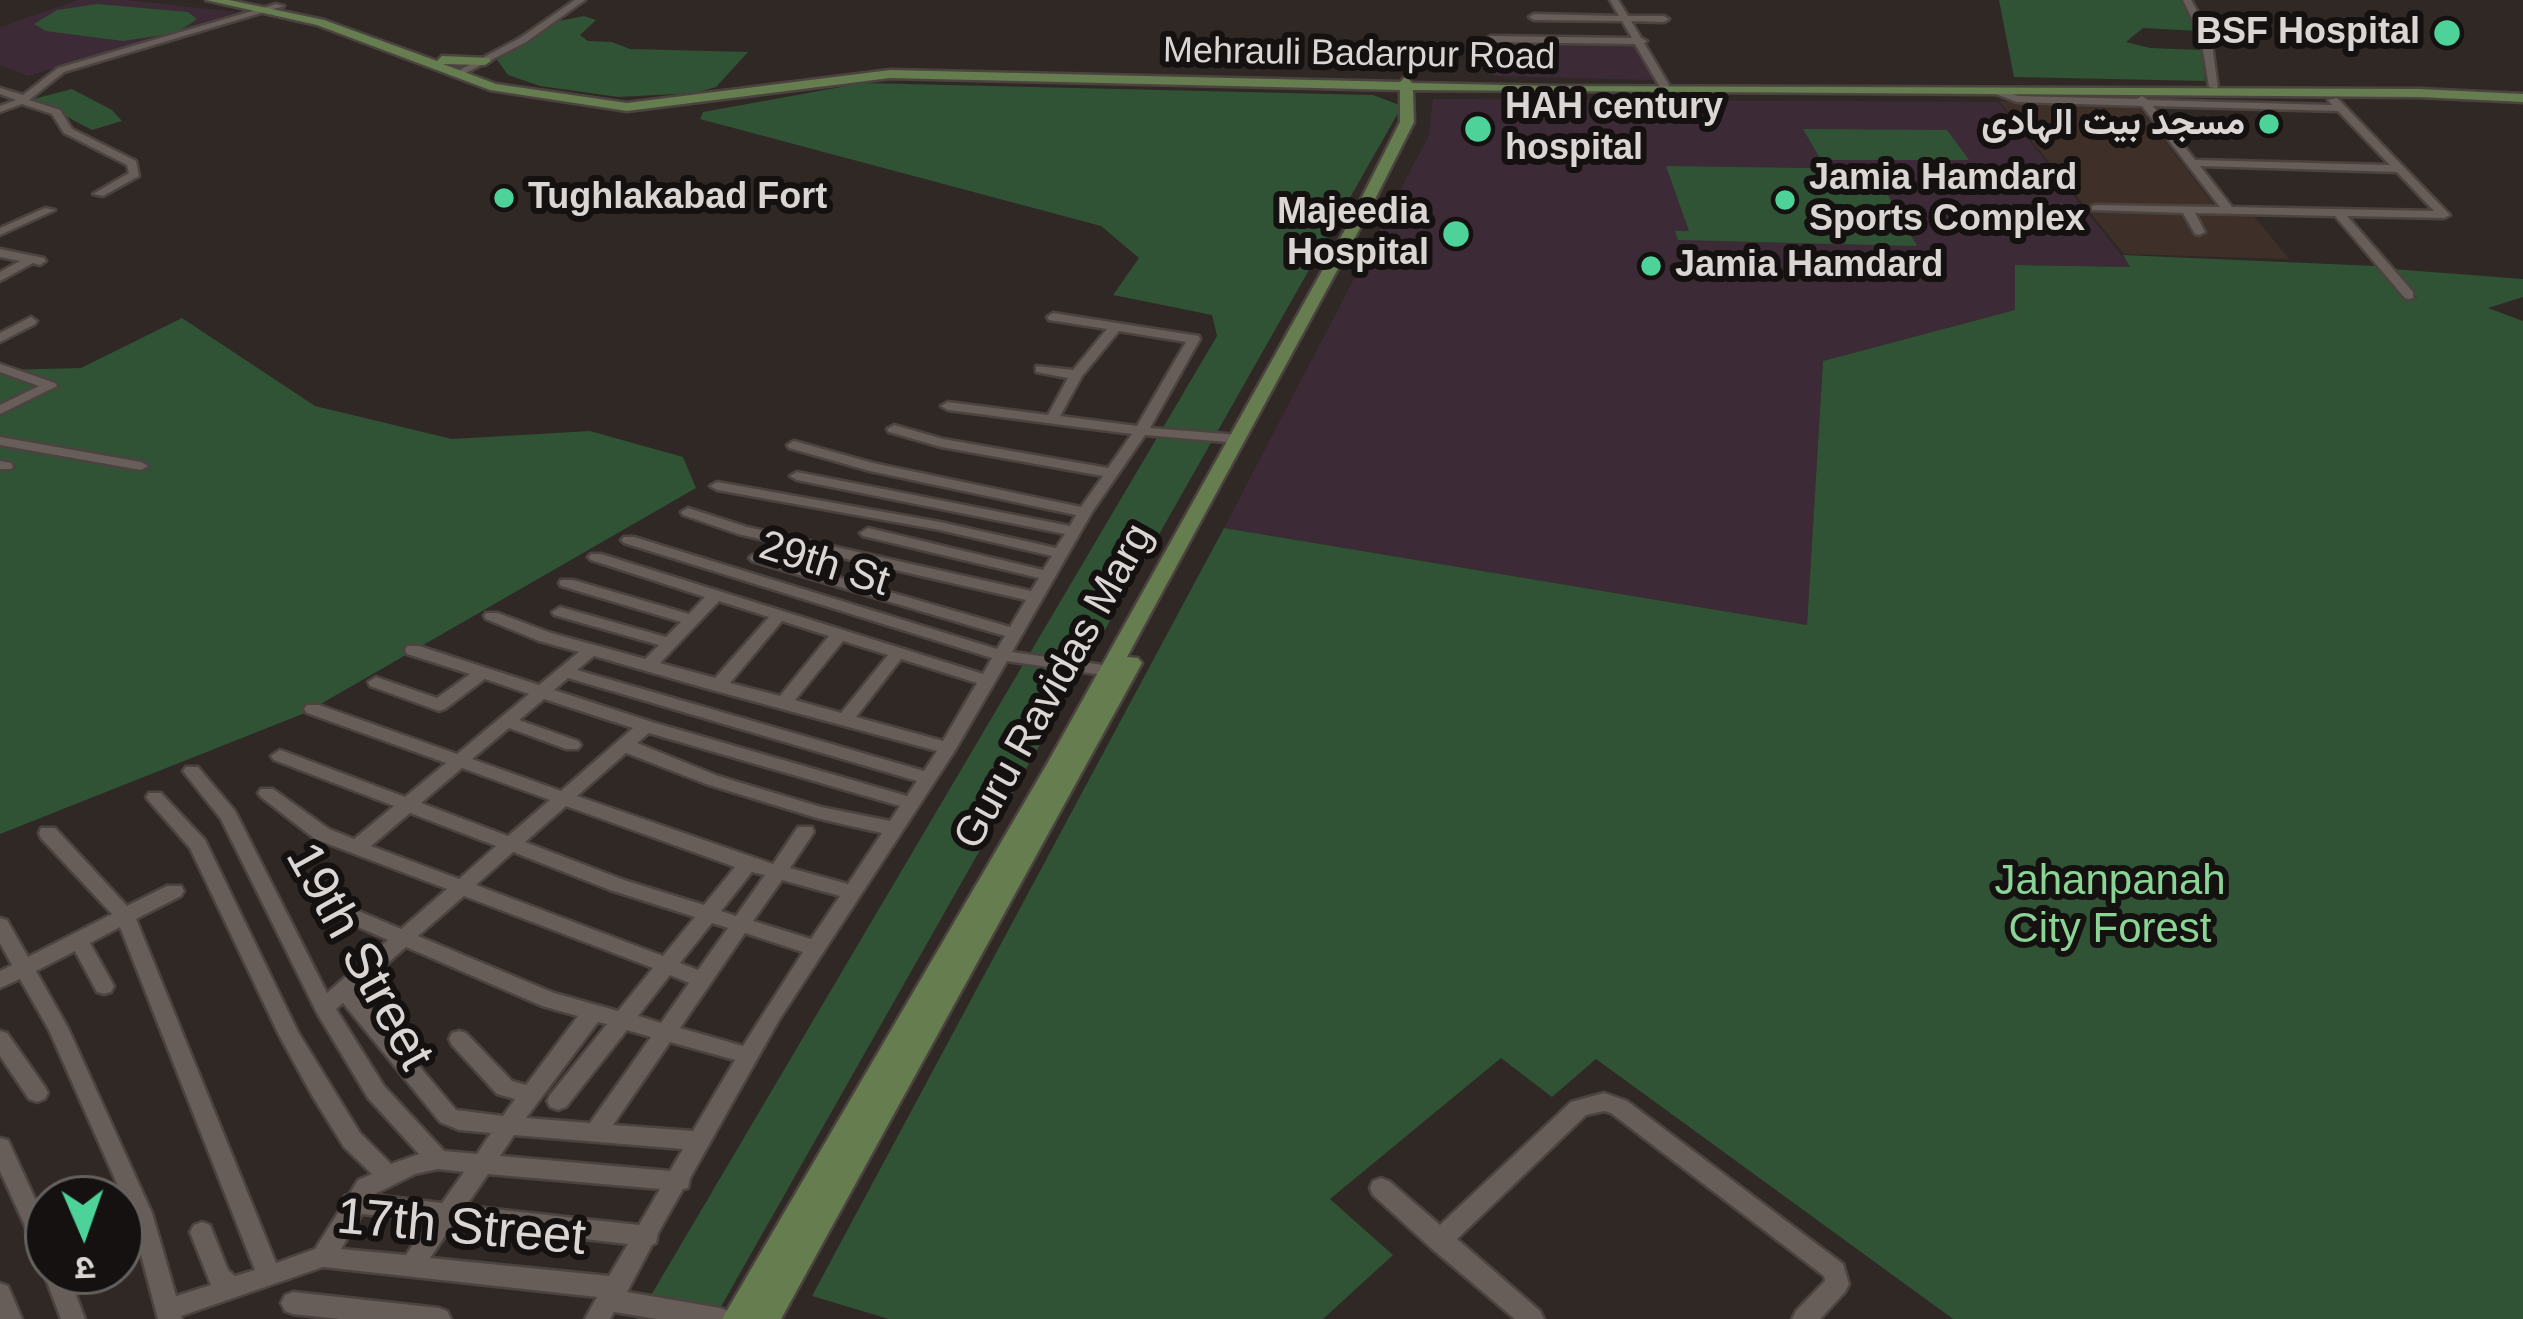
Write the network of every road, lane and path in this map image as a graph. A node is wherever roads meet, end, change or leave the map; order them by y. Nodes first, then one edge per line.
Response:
1 (212, 0) edge
2 (253, 0) edge
3 (580, 0) edge
4 (2186, 0) edge
5 (1617, 4) edge
6 (274, 8) junction
7 (1672, 10) dead end
8 (1534, 17) dead end
9 (1628, 18) junction
10 (1664, 19) dead end
11 (1640, 38) junction
12 (1491, 40) dead end
13 (441, 60) junction
14 (487, 60) junction
15 (463, 71) junction
16 (488, 78) junction
17 (1664, 85) junction
18 (1412, 86) junction
19 (1739, 87) junction
20 (2213, 87) junction
21 (2345, 90) junction
22 (0, 91) edge
23 (2081, 92) junction
24 (2327, 92) junction
25 (2256, 94) dead end
26 (726, 95) junction
27 (2523, 96) edge
28 (2140, 97) junction
29 (24, 100) junction
30 (2266, 105) junction
31 (2340, 108) junction
32 (0, 109) edge
33 (2192, 163) junction
34 (2402, 169) junction
35 (99, 194) dead end
36 (46, 207) dead end
37 (2096, 208) dead end
38 (2186, 211) junction
39 (2230, 212) junction
40 (2339, 214) junction
41 (0, 228) edge
42 (2199, 232) dead end
43 (0, 253) edge
44 (0, 277) edge
45 (2409, 295) dead end
46 (1053, 317) dead end
47 (31, 320) dead end
48 (1114, 328) junction
49 (0, 338) edge
50 (0, 368) edge
51 (1041, 369) dead end
52 (1076, 376) junction
53 (948, 406) dead end
54 (0, 410) edge
55 (1051, 421) junction
56 (894, 429) dead end
57 (1141, 431) junction
58 (1238, 439) junction
59 (0, 441) edge
60 (794, 445) dead end
61 (141, 466) dead end
62 (1111, 473) junction
63 (797, 476) dead end
64 (717, 486) dead end
65 (688, 512) dead end
66 (1085, 512) junction
67 (1073, 531) junction
68 (868, 533) dead end
69 (629, 540) dead end
70 (1061, 554) junction
71 (596, 557) dead end
72 (757, 558) dead end
73 (1048, 576) junction
74 (567, 584) dead end
75 (1035, 597) junction
76 (714, 598) junction
77 (560, 612) dead end
78 (492, 616) dead end
79 (778, 616) junction
80 (692, 620) junction
81 (1013, 633) junction
82 (840, 634) junction
83 (669, 643) junction
84 (412, 650) dead end
85 (591, 650) junction
86 (897, 654) junction
87 (999, 655) junction
88 (648, 666) junction
89 (1110, 671) junction
90 (566, 672) junction
91 (482, 673) junction
92 (984, 680) junction
93 (376, 682) dead end
94 (718, 686) junction
95 (541, 692) junction
96 (783, 703) junction
97 (313, 710) dead end
98 (844, 720) junction
99 (506, 721) junction
100 (646, 726) junction
101 (572, 745) dead end
102 (624, 745) junction
103 (948, 748) junction
104 (280, 756) dead end
105 (461, 761) junction
106 (193, 771) dead end
107 (928, 778) junction
108 (267, 793) dead end
109 (154, 797) dead end
110 (562, 798) junction
111 (911, 803) junction
112 (408, 804) junction
113 (895, 829) junction
114 (805, 832) dead end
115 (48, 833) dead end
116 (509, 843) junction
117 (356, 848) junction
118 (748, 864) junction
119 (778, 872) junction
120 (462, 889) junction
121 (174, 891) dead end
122 (852, 892) junction
123 (328, 906) dead end
124 (704, 915) junction
125 (125, 916) junction
126 (0, 925) edge
127 (739, 928) junction
128 (79, 940) junction
129 (405, 940) junction
130 (815, 948) junction
131 (665, 964) junction
132 (22, 968) junction
133 (0, 980) edge
134 (704, 980) junction
135 (104, 986) dead end
136 (345, 992) junction
137 (324, 1006) junction
138 (591, 1015) junction
139 (618, 1023) junction
140 (666, 1036) junction
141 (0, 1039) edge
142 (459, 1039) dead end
143 (747, 1055) junction
144 (37, 1093) dead end
145 (530, 1095) junction
146 (558, 1101) dead end
147 (508, 1126) junction
148 (597, 1131) junction
149 (697, 1141) junction
150 (0, 1147) edge
151 (438, 1160) junction
152 (484, 1166) junction
153 (388, 1174) junction
154 (680, 1181) junction
155 (1381, 1188) dead end
156 (24, 1200) edge
157 (353, 1204) junction
158 (446, 1214) junction
159 (202, 1232) dead end
160 (648, 1236) junction
161 (1439, 1241) junction
162 (323, 1257) junction
163 (413, 1264) junction
164 (268, 1273) junction
165 (230, 1287) junction
166 (0, 1294) edge
167 (608, 1302) edge
168 (293, 1303) dead end
169 (169, 1315) edge
170 (10, 1319) edge
171 (439, 1319) edge
172 (720, 1319) edge
173 (737, 1319) edge
174 (765, 1319) edge
175 (1532, 1319) edge
176 (1804, 1319) edge

1 - 6 main road, Mehrauli Badarpur Road
2 - 6 main road, Mehrauli Badarpur Road
3 - 14 street
4 - 20 street
5 - 7 street
5 - 9 street
6 - 13 main road, Mehrauli Badarpur Road
6 - 15 main road, Mehrauli Badarpur Road
6 - 29 street
8 - 9 street
9 - 10 street
9 - 11 street
11 - 12 street
11 - 17 street
13 - 14 main road
13 - 15 main road, Mehrauli Badarpur Road
14 - 15 street
14 - 16 main road
15 - 16 main road, Mehrauli Badarpur Road
15 - 26 main road, Mehrauli Badarpur Road
16 - 26 main road, Mehrauli Badarpur Road
17 - 18 main road, Mehrauli Badarpur Road
17 - 19 main road, Mehrauli Badarpur Road
18 - 19 main road, Mehrauli Badarpur Road
18 - 26 main road, Mehrauli Badarpur Road
18 - 58 main road, Guru Ravidas Marg
18 - 174 main road, Guru Ravidas Marg
19 - 23 main road, Mehrauli Badarpur Road
19 - 23 main road, Mehrauli Badarpur Road
20 - 21 main road, Mehrauli Badarpur Road
20 - 23 main road, Mehrauli Badarpur Road
21 - 24 main road, Mehrauli Badarpur Road
21 - 27 main road, Mehrauli Badarpur Road
22 - 29 street
23 - 28 main road, Mehrauli Badarpur Road
24 - 28 main road, Mehrauli Badarpur Road
24 - 31 street
25 - 30 street
28 - 30 street
28 - 33 street
29 - 32 street
29 - 35 street
30 - 31 street
31 - 34 street
33 - 34 street
33 - 39 street
34 - 40 street
36 - 41 street
37 - 38 street
38 - 39 street
38 - 42 street
39 - 40 street
40 - 45 street
43 - 44 street
46 - 48 street
47 - 49 street
48 - 52 street
48 - 57 street
50 - 54 street
51 - 52 street
52 - 55 street
53 - 55 street
55 - 57 street
56 - 62 street
57 - 58 street
57 - 62 street
58 - 89 main road, Guru Ravidas Marg
59 - 61 street
60 - 66 street
62 - 66 street
63 - 67 street
64 - 70 street
65 - 75 street
66 - 67 street
67 - 70 street
68 - 73 street
69 - 87 street, 29th St
70 - 73 street
71 - 76 street
72 - 81 street
73 - 75 street
74 - 80 street
75 - 81 street
76 - 79 street
76 - 80 street
77 - 83 street
78 - 85 street
79 - 82 street
79 - 94 street
80 - 83 street
81 - 87 street
82 - 86 street
82 - 96 street
83 - 88 street
84 - 91 street
85 - 88 street
85 - 90 street
86 - 92 street
86 - 98 street
87 - 89 street, 29th St
87 - 92 street
88 - 94 street
89 - 173 main road, Guru Ravidas Marg
90 - 95 street
90 - 107 street
91 - 93 street
91 - 95 street
92 - 103 street
94 - 96 street
95 - 99 street
95 - 100 street
96 - 98 street
97 - 105 street
98 - 103 street
99 - 101 street
99 - 105 street
100 - 102 street
100 - 111 street
102 - 110 street
102 - 113 street
103 - 107 street
104 - 112 street
105 - 110 street
105 - 112 street
106 - 137 street, 19th Street
107 - 111 street
108 - 117 street
109 - 153 street
110 - 116 street
110 - 118 street
111 - 113 street
112 - 116 street
112 - 117 street
113 - 122 street
114 - 119 street
115 - 125 street
116 - 120 street
116 - 124 street
117 - 120 street
118 - 119 street
118 - 124 street
119 - 122 street
119 - 127 street
120 - 129 street
120 - 131 street
121 - 125 street
122 - 130 street
123 - 129 street
124 - 127 street
124 - 131 street
125 - 128 street
125 - 164 street
126 - 132 street
127 - 130 street
127 - 134 street
128 - 132 street
128 - 135 street
129 - 136 street
129 - 138 street
130 - 143 street
131 - 134 street
131 - 139 street
132 - 133 street
132 - 169 street
134 - 140 street
136 - 137 street
136 - 147 street
137 - 151 street, 19th Street
138 - 139 street
138 - 145 street
139 - 140 street
139 - 146 street
140 - 143 street
140 - 148 street
141 - 144 street
142 - 145 street
143 - 149 street
145 - 147 street
147 - 148 street
147 - 152 street
148 - 149 street
149 - 154 street
150 - 156 street
151 - 152 street
151 - 153 street
152 - 154 street
152 - 158 street
153 - 157 street
154 - 160 street
155 - 161 street
157 - 158 street
157 - 162 street
158 - 160 street
158 - 163 street
159 - 165 street
160 - 167 street
161 - 175 street
161 - 176 street
162 - 163 street, 17th Street
162 - 164 street, 17th Street
163 - 167 street, 17th Street
164 - 165 street, 17th Street
165 - 169 street, 17th Street
166 - 170 street
167 - 172 street, 17th Street
168 - 171 street

